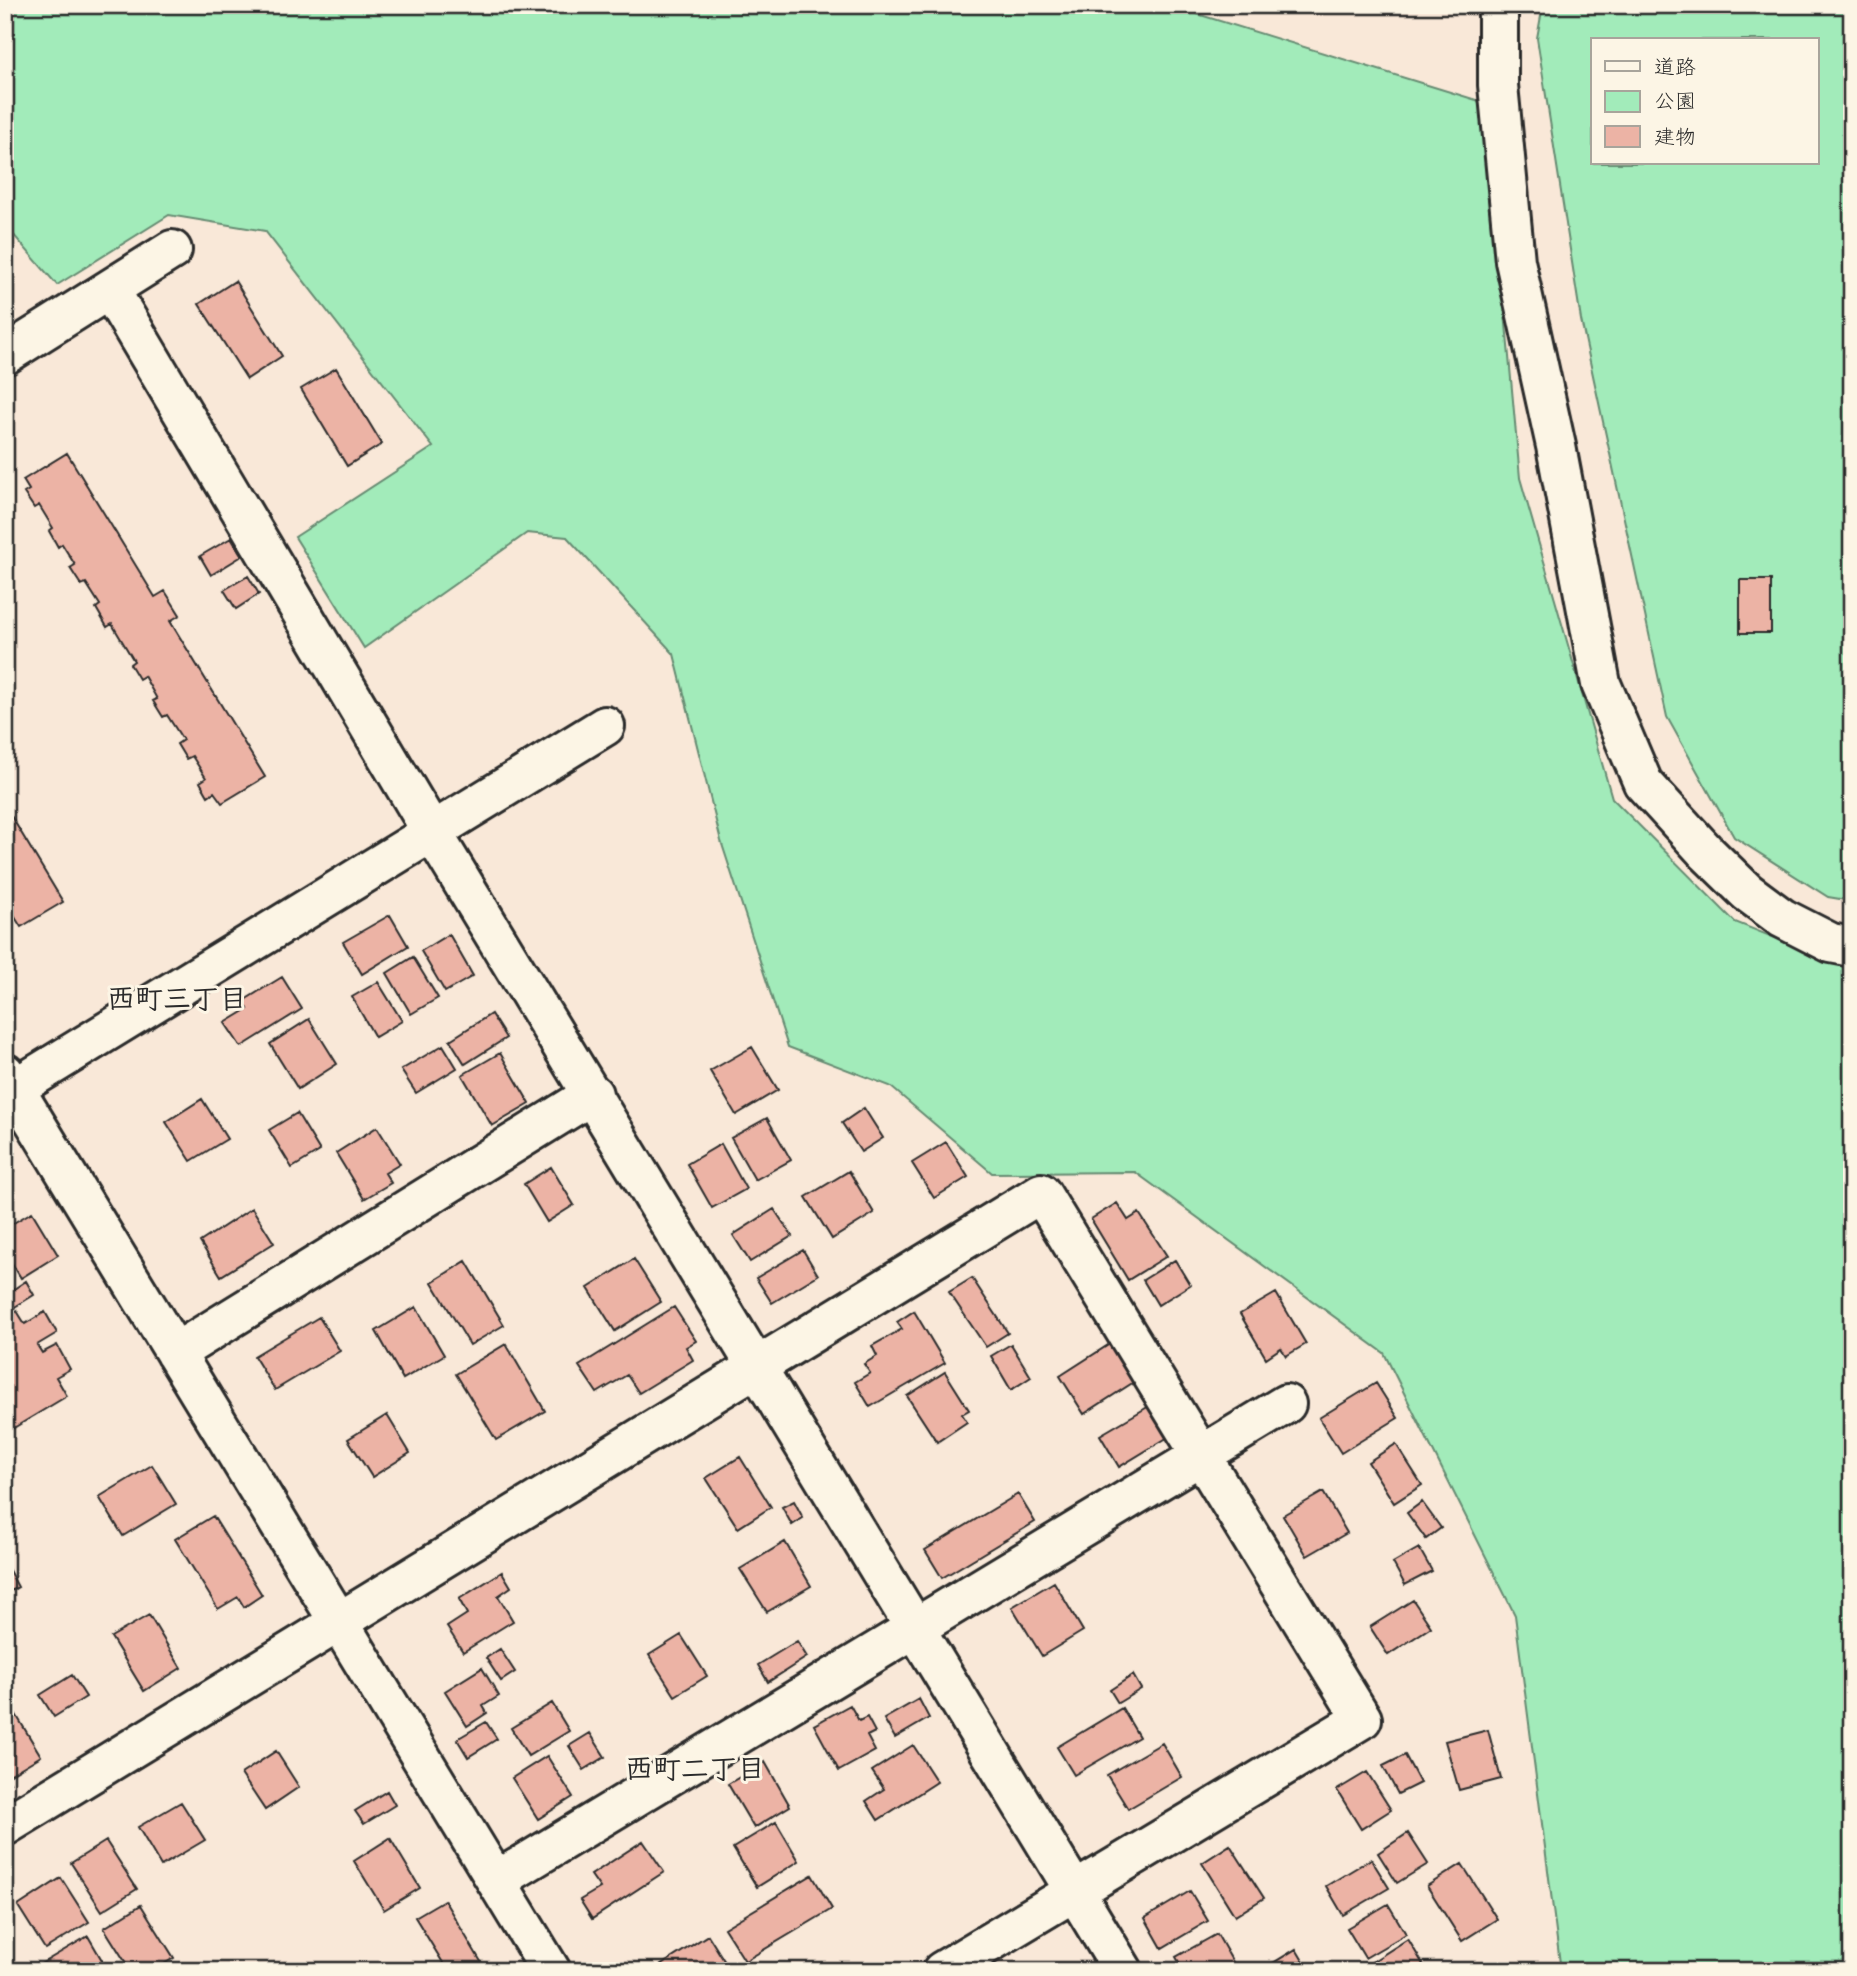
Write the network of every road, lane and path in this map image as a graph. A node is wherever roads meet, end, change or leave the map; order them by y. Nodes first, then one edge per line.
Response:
1 (1498, 5) edge
2 (172, 250) dead end
3 (110, 290) junction
4 (5, 355) edge
5 (605, 726) dead end
6 (432, 832) junction
7 (1852, 947) edge
8 (10, 1081) edge
9 (593, 1094) junction
10 (175, 1353) junction
11 (757, 1366) junction
12 (1286, 1404) dead end
13 (1201, 1455) junction
14 (338, 1621) junction
15 (915, 1628) junction
16 (5, 1826) edge
17 (496, 1881) junction
18 (1074, 1890) junction
19 (551, 1971) edge
20 (942, 1971) edge
21 (1123, 1971) edge

1 - 7 street
2 - 3 street
3 - 4 street
3 - 6 street
5 - 6 street
6 - 8 street
6 - 9 street
8 - 10 street
9 - 10 street
9 - 11 street
10 - 14 street
11 - 13 street
11 - 14 street
11 - 15 street
12 - 13 street
13 - 15 street
13 - 18 street
14 - 16 street
14 - 17 street
15 - 17 street
15 - 18 street
17 - 19 street
18 - 20 street
18 - 21 street

